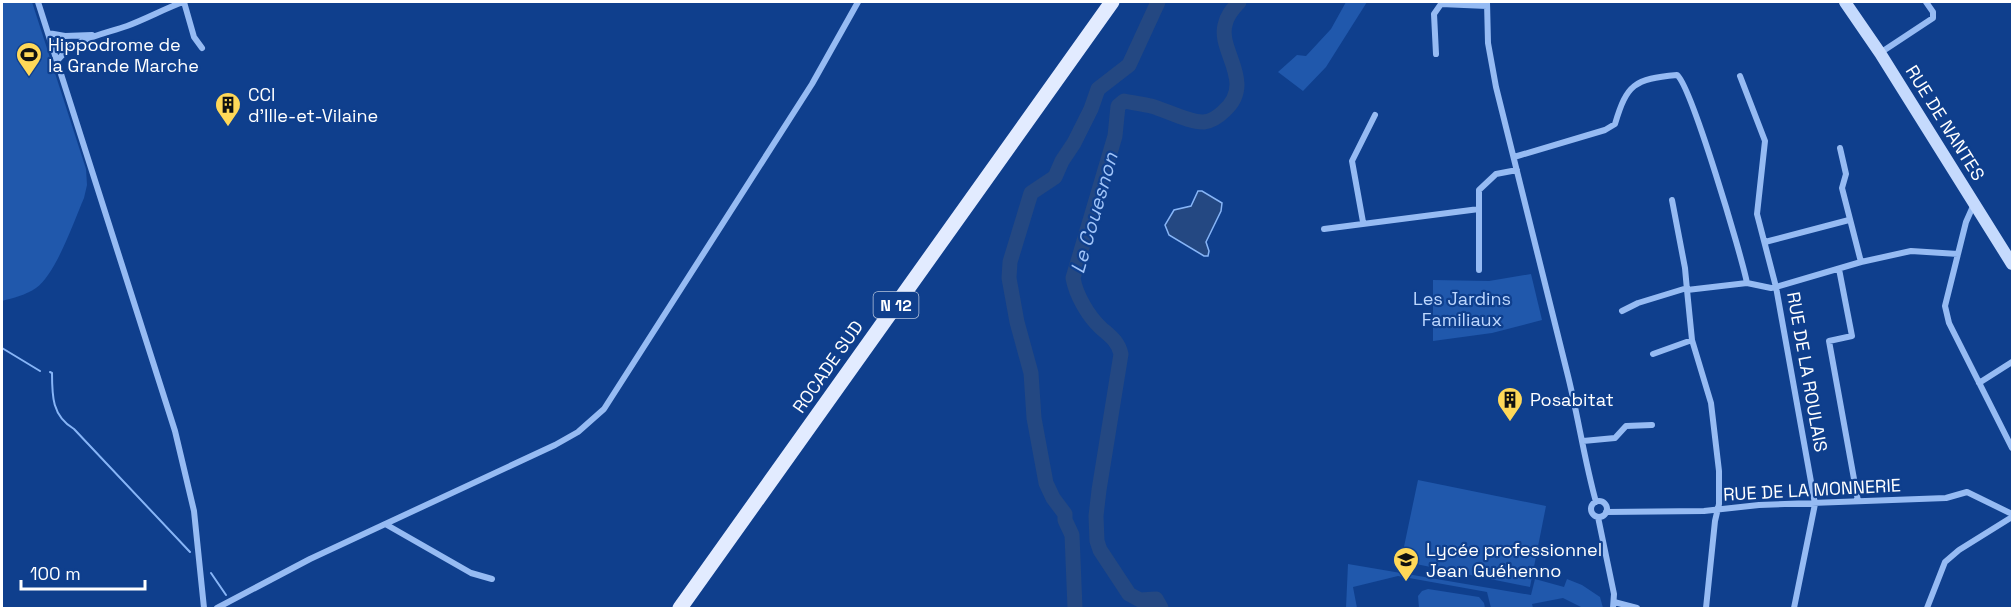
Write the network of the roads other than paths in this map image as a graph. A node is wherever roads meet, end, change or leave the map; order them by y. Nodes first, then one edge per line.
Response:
1 (38, 2) edge
2 (184, 2) edge
3 (858, 2) edge
4 (1112, 2) edge
5 (1845, 2) edge
6 (1926, 2) edge
7 (1487, 4) edge
8 (48, 33) junction
9 (94, 35) junction
10 (202, 48) dead end
11 (1880, 53) junction
12 (1436, 54) dead end
13 (57, 61) junction
14 (1740, 76) dead end
15 (1375, 115) dead end
16 (1840, 148) dead end
17 (1514, 157) junction
18 (1517, 170) junction
19 (1671, 200) dead end
20 (1975, 203) junction
21 (1479, 209) junction
22 (1849, 220) junction
23 (1363, 222) junction
24 (1324, 229) dead end
25 (1765, 242) junction
26 (1958, 254) junction
27 (1861, 262) junction
28 (2013, 264) edge
29 (1839, 268) junction
30 (1479, 270) dead end
31 (1747, 283) junction
32 (1776, 287) junction
33 (1687, 289) junction
34 (1622, 311) dead end
35 (1692, 340) junction
36 (1653, 354) dead end
37 (2013, 362) edge
38 (1980, 383) junction
39 (1652, 425) dead end
40 (1583, 441) junction
41 (2013, 448) edge
42 (1858, 501) junction
43 (1596, 502) junction
44 (1815, 504) junction
45 (1718, 509) junction
46 (1606, 512) junction
47 (2013, 516) edge
48 (1598, 517) junction
49 (387, 525) junction
50 (492, 579) dead end
51 (1614, 605) edge
52 (204, 609) edge
53 (217, 609) edge
54 (680, 609) edge
55 (1637, 609) edge
56 (1706, 609) edge
57 (1794, 609) edge
58 (1927, 609) edge

1 - 8 street
2 - 9 street
2 - 10 street
3 - 49 street
4 - 54 main road, ROCADE SUD / N 12
5 - 11 main road, RUE DE NANTES
6 - 11 street
7 - 12 street
7 - 17 street
8 - 9 street
8 - 13 street
9 - 13 street
11 - 20 main road, RUE DE NANTES
13 - 52 street
14 - 25 street, RUE DE LA ROULAIS
15 - 23 street
16 - 22 street
17 - 18 street
17 - 31 street
18 - 21 street
18 - 40 street
19 - 33 street
20 - 26 street
20 - 28 main road, RUE DE NANTES
21 - 23 street
21 - 30 street
22 - 25 street
22 - 27 street
23 - 24 street
25 - 32 street, RUE DE LA ROULAIS
26 - 27 street
26 - 38 street
27 - 29 street
29 - 32 street
29 - 42 street
31 - 32 street
31 - 33 street
32 - 44 street, RUE DE LA ROULAIS
33 - 34 street
33 - 35 street
35 - 36 street
35 - 45 street
37 - 38 street
38 - 41 street
39 - 40 street
40 - 43 street
42 - 44 street, RUE DE LA MONNERIE
42 - 47 street, RUE DE LA MONNERIE
43 - 46 street
43 - 48 street
44 - 45 street, RUE DE LA MONNERIE
44 - 57 street, RUE DE LA ROULAIS
45 - 46 street, RUE DE LA MONNERIE
45 - 56 street
46 - 48 street
47 - 58 street
48 - 51 street
49 - 50 street
49 - 53 street
51 - 55 street

